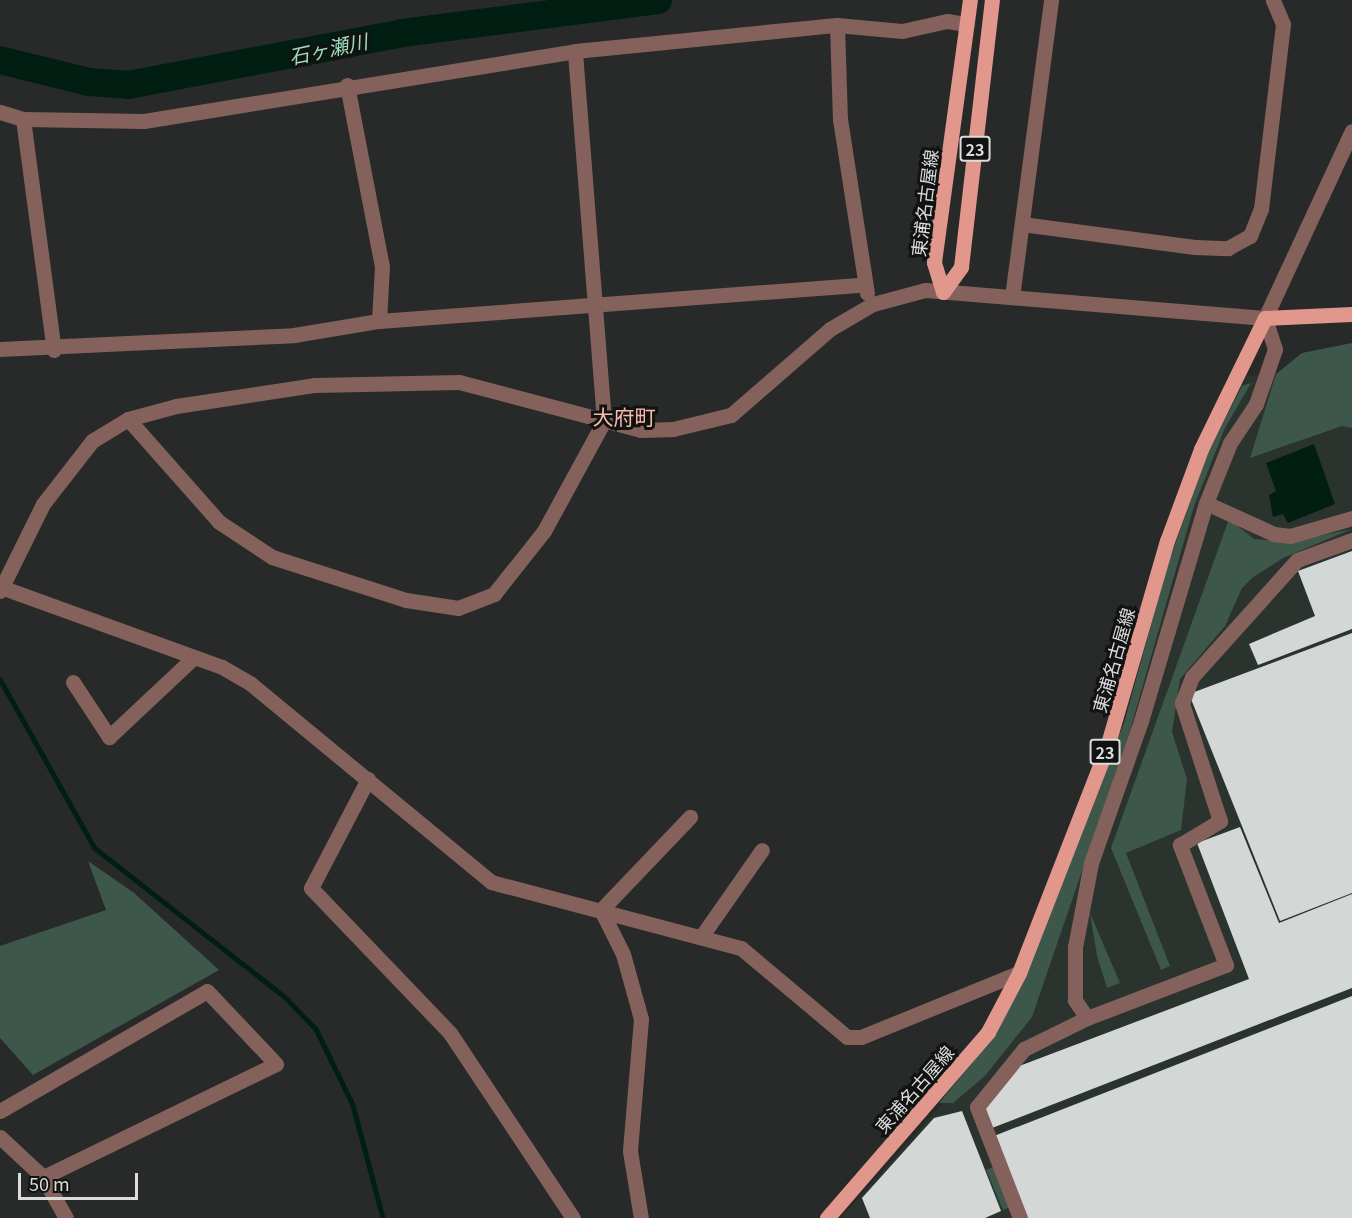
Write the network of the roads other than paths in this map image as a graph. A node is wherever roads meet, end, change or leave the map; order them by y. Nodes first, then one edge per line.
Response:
1 (970, 0) edge
2 (992, 0) edge
3 (1052, 0) edge
4 (1273, 0) edge
5 (967, 24) junction
6 (837, 25) junction
7 (575, 51) junction
8 (347, 84) junction
9 (0, 112) edge
10 (23, 118) junction
11 (1352, 130) edge
12 (1022, 224) junction
13 (862, 285) junction
14 (943, 292) junction
15 (1012, 297) junction
16 (598, 304) junction
17 (873, 304) junction
18 (1352, 314) edge
19 (1265, 318) junction
20 (379, 321) junction
21 (0, 349) edge
22 (54, 350) junction
23 (128, 419) junction
24 (604, 421) junction
25 (1206, 503) junction
26 (1352, 519) edge
27 (1352, 540) edge
28 (1, 589) edge
29 (193, 658) junction
30 (73, 682) dead end
31 (368, 779) junction
32 (690, 817) dead end
33 (762, 850) dead end
34 (601, 910) junction
35 (701, 937) junction
36 (1019, 973) junction
37 (1087, 1018) junction
38 (0, 1111) edge
39 (0, 1137) edge
40 (43, 1177) junction
41 (1018, 1217) edge
42 (66, 1218) edge
43 (573, 1218) edge
44 (640, 1218) edge
45 (827, 1218) edge

1 - 5 main road, 東浦名古屋線 / 23
2 - 14 main road, 23
3 - 12 street
4 - 12 street
5 - 6 street
5 - 14 main road, 東浦名古屋線 / 23
6 - 7 street
6 - 13 street
7 - 8 street
7 - 16 street
8 - 10 street
8 - 20 street
9 - 10 street
10 - 22 street
11 - 19 street
12 - 15 street
13 - 16 street
13 - 17 street
14 - 15 street
14 - 17 street
15 - 19 street
16 - 20 street
16 - 24 street
17 - 24 street
18 - 19 main road
19 - 25 street
19 - 36 main road, 東浦名古屋線 / 23
20 - 22 street
21 - 22 street
23 - 24 street
23 - 24 street
23 - 28 street
25 - 26 street
25 - 37 street
27 - 37 street
28 - 29 street
29 - 30 street
29 - 31 street
31 - 34 street
31 - 43 street
32 - 34 street
33 - 35 street
34 - 35 street
34 - 44 street
35 - 36 street
36 - 45 main road, 東浦名古屋線 / 23
37 - 41 street
38 - 40 street
39 - 40 street
40 - 42 street

